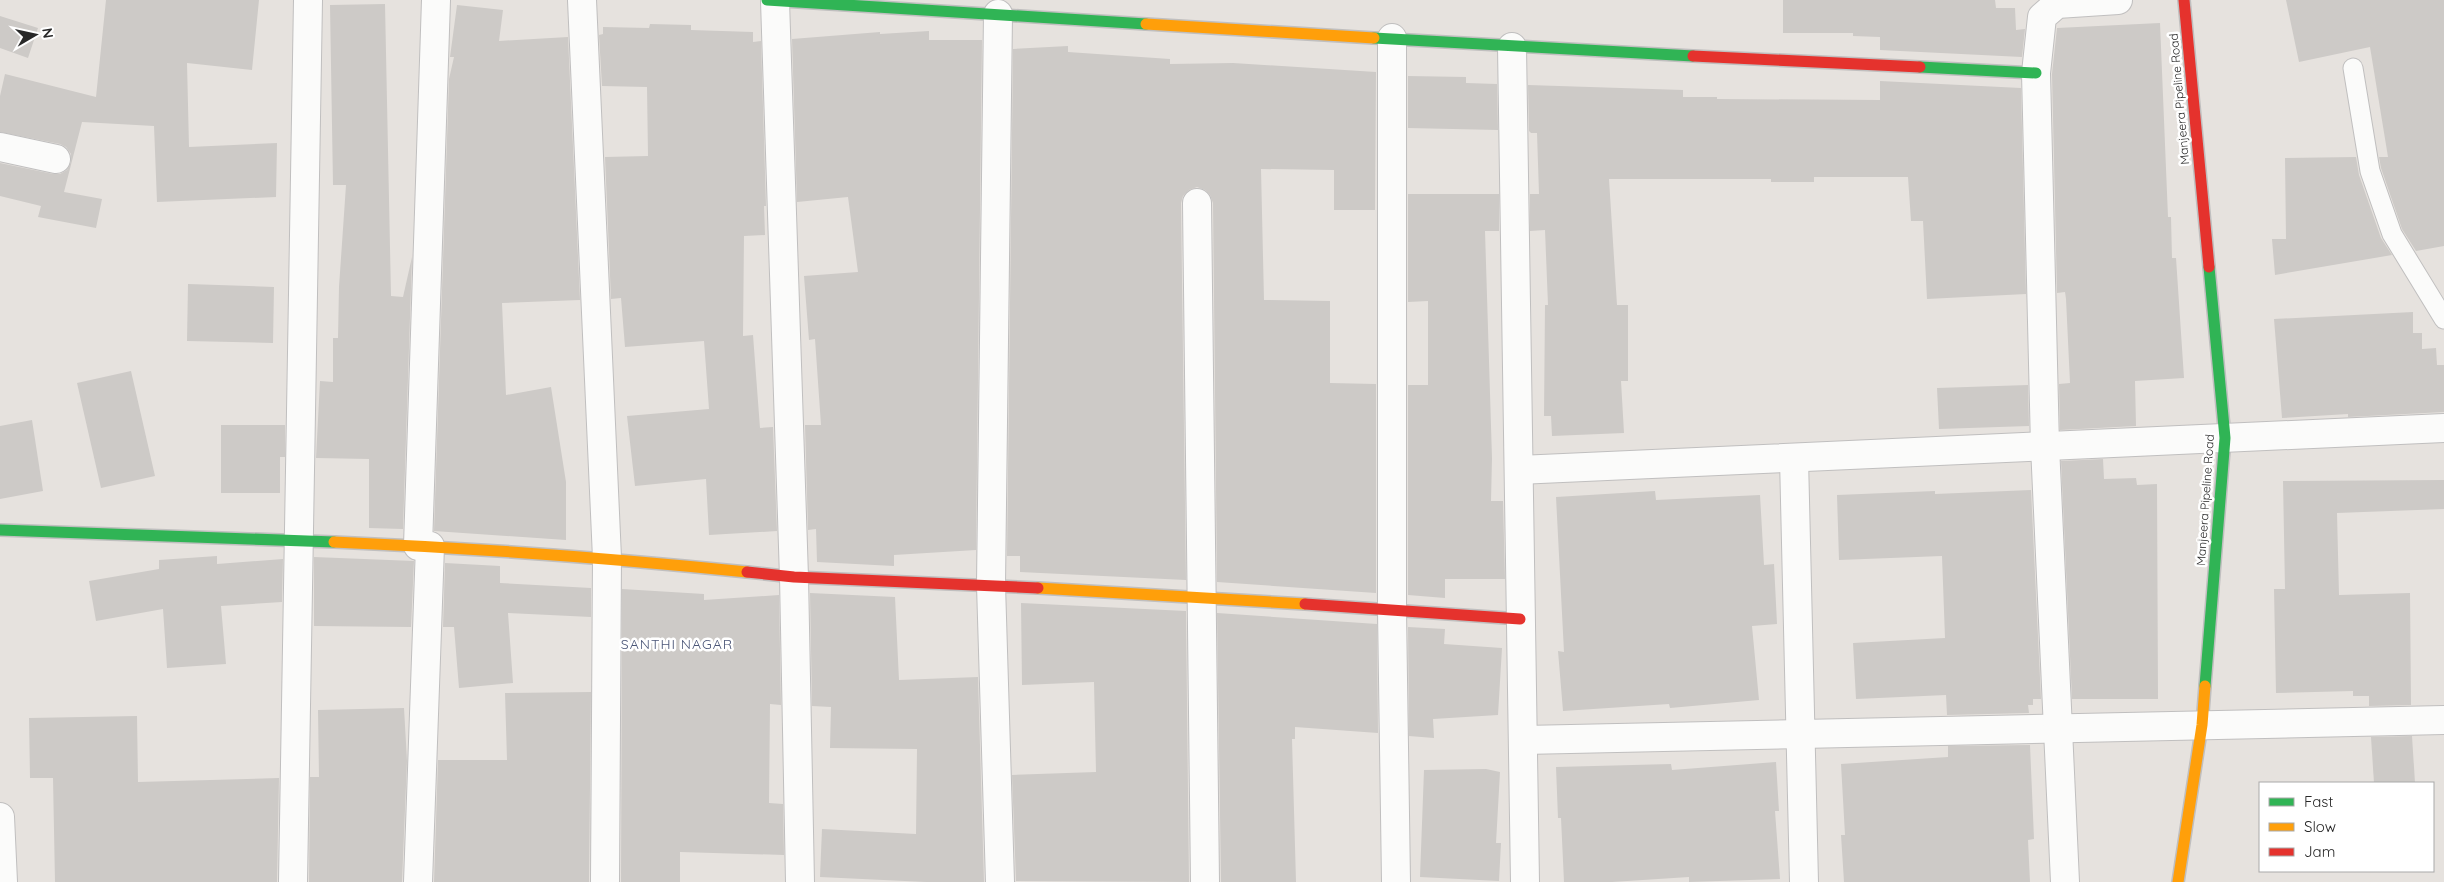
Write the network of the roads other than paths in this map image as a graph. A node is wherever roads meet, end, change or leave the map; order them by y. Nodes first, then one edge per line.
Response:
1 (308, 0) edge
2 (436, 0) edge
3 (582, 0) edge
4 (767, 0) edge
5 (775, 0) edge
6 (2118, 0) edge
7 (2184, 0) edge
8 (998, 14) junction
9 (1392, 38) junction
10 (1512, 47) junction
11 (2353, 68) dead end
12 (2036, 73) junction
13 (0, 147) edge
14 (56, 160) dead end
15 (1197, 204) dead end
16 (2444, 319) edge
17 (2444, 428) edge
18 (2225, 438) junction
19 (2045, 446) junction
20 (1794, 458) junction
21 (1519, 470) junction
22 (0, 530) edge
23 (300, 541) junction
24 (424, 546) junction
25 (607, 558) junction
26 (794, 577) junction
27 (991, 586) junction
28 (1201, 596) junction
29 (1392, 611) junction
30 (1520, 619) junction
31 (2444, 720) edge
32 (2202, 725) junction
33 (2058, 728) junction
34 (1802, 734) junction
35 (1523, 740) junction
36 (0, 817) edge
37 (3, 882) edge
38 (293, 882) edge
39 (418, 882) edge
40 (605, 882) edge
41 (800, 882) edge
42 (1000, 882) edge
43 (1205, 882) edge
44 (1396, 882) edge
45 (1525, 882) edge
46 (1804, 882) edge
47 (2065, 882) edge
48 (2178, 882) edge

1 - 23 street
2 - 24 street
3 - 25 street
4 - 5 street
5 - 8 street
5 - 26 street
6 - 12 street
7 - 18 street, Manjeera Pipeline Road
8 - 9 street
8 - 27 street
9 - 10 street
9 - 29 street
10 - 12 street
10 - 21 street
11 - 16 lane
12 - 19 street
13 - 14 street
15 - 28 street
17 - 18 street
18 - 19 street
18 - 32 street, Manjeera Pipeline Road
19 - 20 street
19 - 33 street
20 - 21 street
20 - 34 street
21 - 30 street
22 - 23 street
23 - 24 street
23 - 38 street
24 - 25 street
24 - 39 street
25 - 26 street
25 - 40 street
26 - 27 street
26 - 41 street
27 - 28 street
27 - 42 street
28 - 29 street
28 - 43 street
29 - 30 street
29 - 44 street
30 - 35 street
31 - 32 street
32 - 33 street
32 - 48 street, Manjeera Pipeline Road
33 - 34 street
33 - 47 street
34 - 35 street
34 - 46 street
35 - 45 street
36 - 37 street

